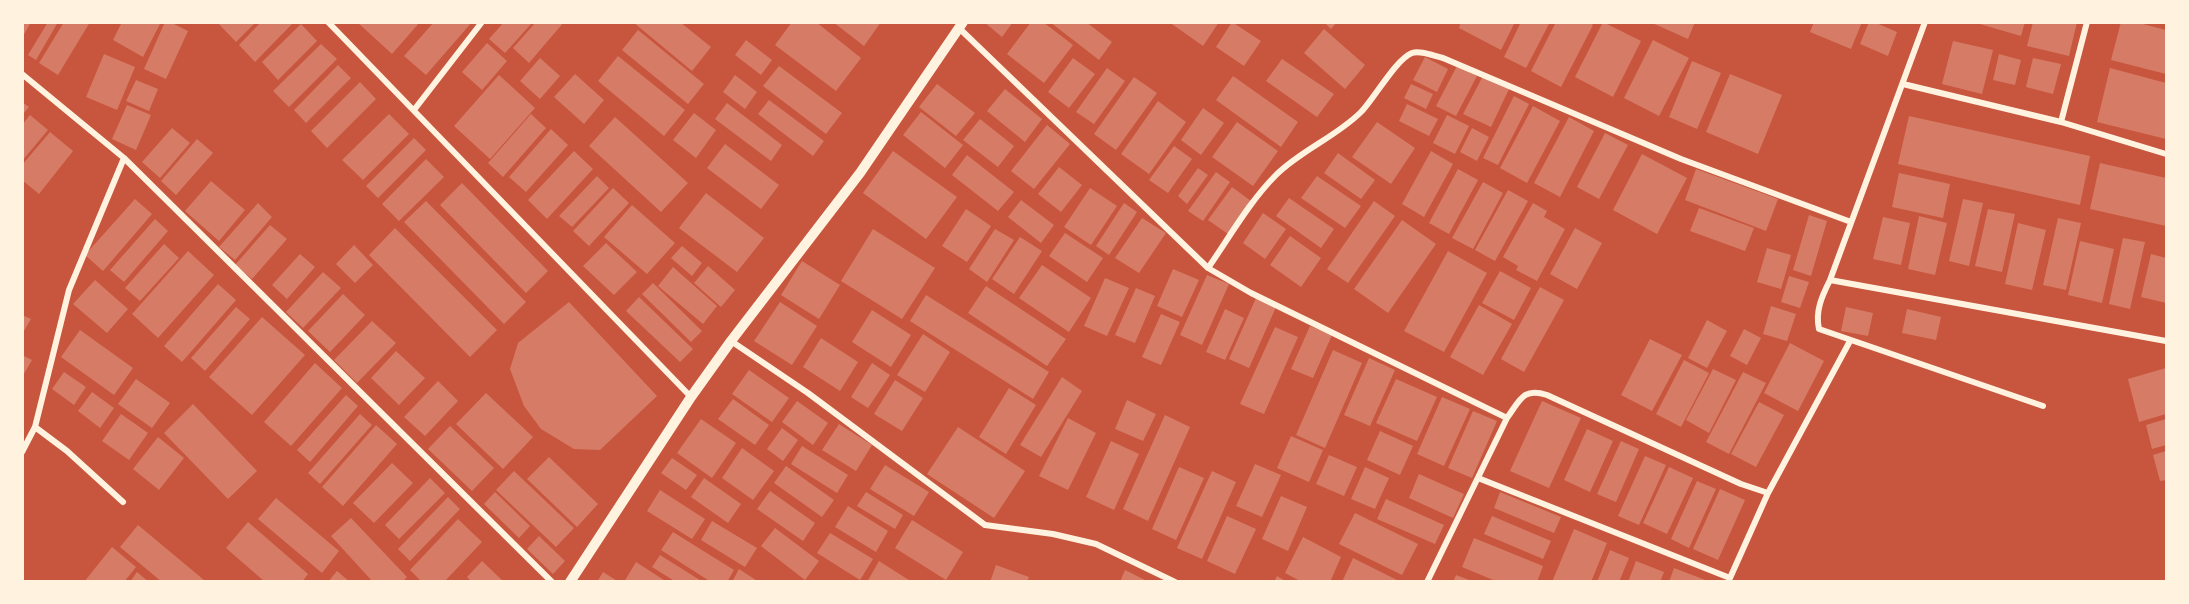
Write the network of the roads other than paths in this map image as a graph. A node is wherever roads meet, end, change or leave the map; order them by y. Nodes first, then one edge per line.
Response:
1 (328, 22) edge
2 (482, 22) edge
3 (1925, 22) edge
4 (2087, 22) edge
5 (961, 25) edge
6 (22, 74) edge
7 (1903, 84) junction
8 (414, 110) junction
9 (2061, 122) junction
10 (2166, 154) edge
11 (124, 158) junction
12 (1851, 222) junction
13 (1208, 268) junction
14 (1830, 280) junction
15 (731, 341) junction
16 (1850, 341) junction
17 (2166, 341) edge
18 (691, 397) junction
19 (2043, 406) dead end
20 (1507, 418) junction
21 (34, 426) junction
22 (22, 452) edge
23 (1478, 478) junction
24 (1768, 493) junction
25 (123, 502) dead end
26 (552, 582) edge
27 (570, 582) edge
28 (1175, 582) edge
29 (1427, 582) edge

1 - 8 street
2 - 8 street
3 - 7 street
4 - 9 street
5 - 13 street
5 - 15 street
6 - 11 street
7 - 9 street
7 - 12 street
8 - 18 street
9 - 10 street
11 - 21 street
11 - 26 street
12 - 13 street
12 - 14 street
13 - 20 street
14 - 16 street
14 - 17 street
15 - 18 street
15 - 28 street
16 - 19 street
16 - 24 street
18 - 27 street
20 - 23 street
20 - 24 street
21 - 22 street
21 - 25 street
23 - 24 street
23 - 29 street

